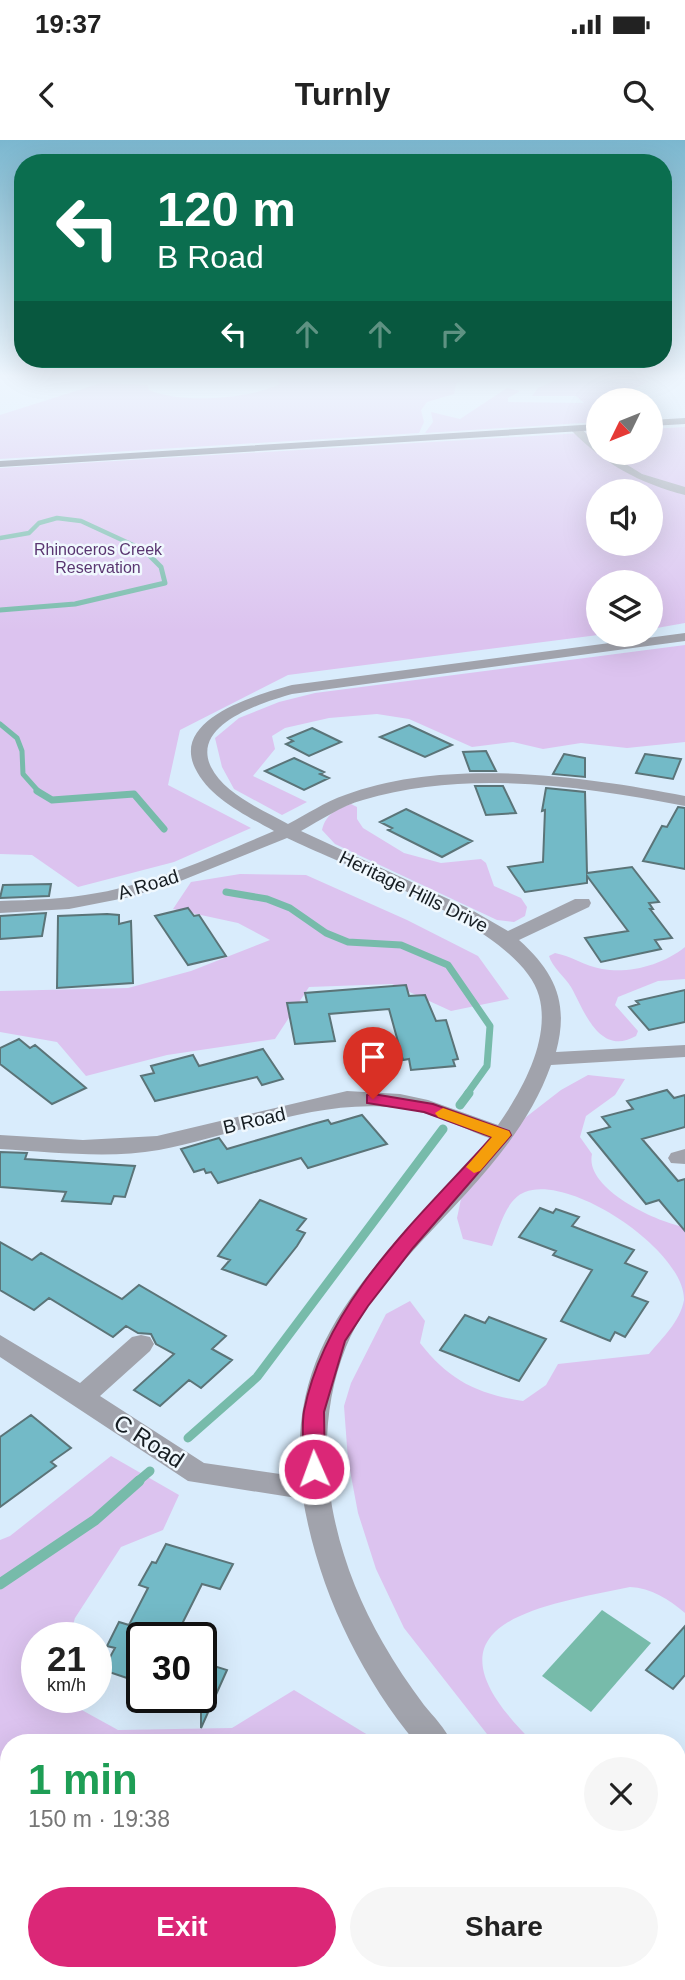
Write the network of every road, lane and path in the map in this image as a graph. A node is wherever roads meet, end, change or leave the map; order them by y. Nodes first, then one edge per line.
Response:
1 (66, 460) edge
2 (0, 464) edge
3 (621, 466) edge
4 (629, 466) edge
5 (638, 476) junction
6 (685, 491) edge
7 (685, 637) edge
8 (369, 794) junction
9 (685, 801) edge
10 (376, 812) dead end
11 (289, 831) junction
12 (582, 903) dead end
13 (0, 907) edge
14 (507, 939) junction
15 (682, 1054) edge
16 (545, 1059) junction
17 (503, 1135) junction
18 (0, 1142) edge
19 (0, 1344) edge
20 (141, 1344) dead end
21 (81, 1397) junction
22 (316, 1490) junction
23 (429, 1734) edge

1 - 2 main road
3 - 5 street
4 - 5 street
5 - 6 street
7 - 11 street, Heritage Hills Drive
8 - 9 street, A Road
8 - 10 street
8 - 11 street, A Road
11 - 13 street, A Road
11 - 14 street, Heritage Hills Drive
12 - 14 street
14 - 16 street, Heritage Hills Drive
15 - 16 street
16 - 17 street, Heritage Hills Drive
17 - 18 street, B Road
17 - 22 street, Heritage Hills Drive
19 - 21 street, C Road
20 - 21 street
21 - 22 street, C Road
22 - 23 street, Heritage Hills Drive

